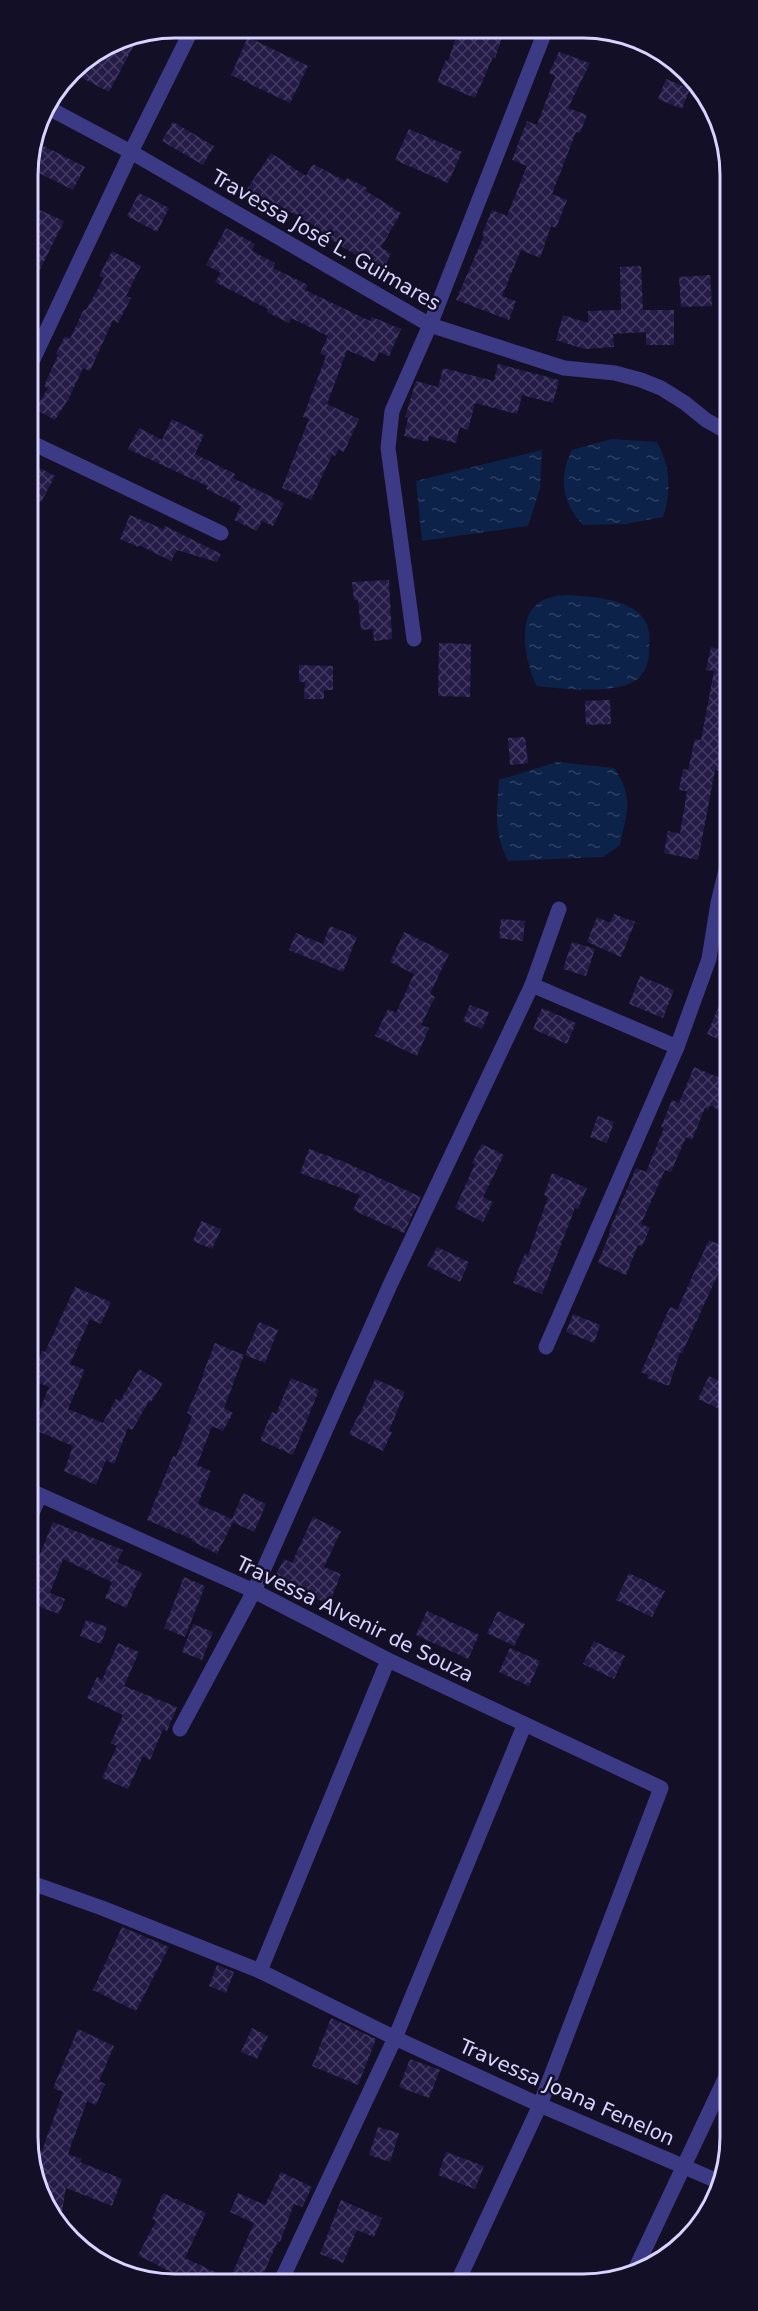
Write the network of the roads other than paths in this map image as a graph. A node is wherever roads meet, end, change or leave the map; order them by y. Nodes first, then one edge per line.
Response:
1 (188, 38) edge
2 (542, 38) edge
3 (54, 111) edge
4 (131, 152) junction
5 (430, 325) junction
6 (38, 349) edge
7 (720, 428) edge
8 (38, 446) edge
9 (221, 534) dead end
10 (414, 639) dead end
11 (559, 909) dead end
12 (720, 916) edge
13 (532, 985) junction
14 (677, 1047) junction
15 (546, 1347) dead end
16 (38, 1495) edge
17 (254, 1591) junction
18 (388, 1660) junction
19 (524, 1726) junction
20 (180, 1729) dead end
21 (38, 1885) edge
22 (260, 1971) junction
23 (395, 2038) junction
24 (720, 2090) edge
25 (540, 2105) junction
26 (685, 2166) junction
27 (713, 2179) edge
28 (639, 2261) edge
29 (284, 2274) edge
30 (461, 2274) edge

1 - 4 street
2 - 5 street
3 - 4 street, Travessa José L. Guimares
4 - 5 street, Travessa José L. Guimares
4 - 6 street
5 - 7 street, Travessa José L. Guimares
5 - 10 street
8 - 9 street
11 - 13 street
12 - 14 street
13 - 14 street
13 - 17 street
14 - 15 street
16 - 17 street, Travessa Alvenir de Souza
17 - 18 street, Travessa Alvenir de Souza
17 - 20 street
18 - 19 street, Travessa Alvenir de Souza
18 - 22 street
19 - 23 street
19 - 25 street, Travessa Alvenir de Souza
21 - 22 street, Travessa Joana Fenelon
22 - 23 street, Travessa Joana Fenelon
23 - 25 street, Travessa Joana Fenelon
23 - 29 street
24 - 26 street
25 - 26 street, Travessa Joana Fenelon
25 - 30 street
26 - 27 street, Travessa Joana Fenelon
26 - 28 street

